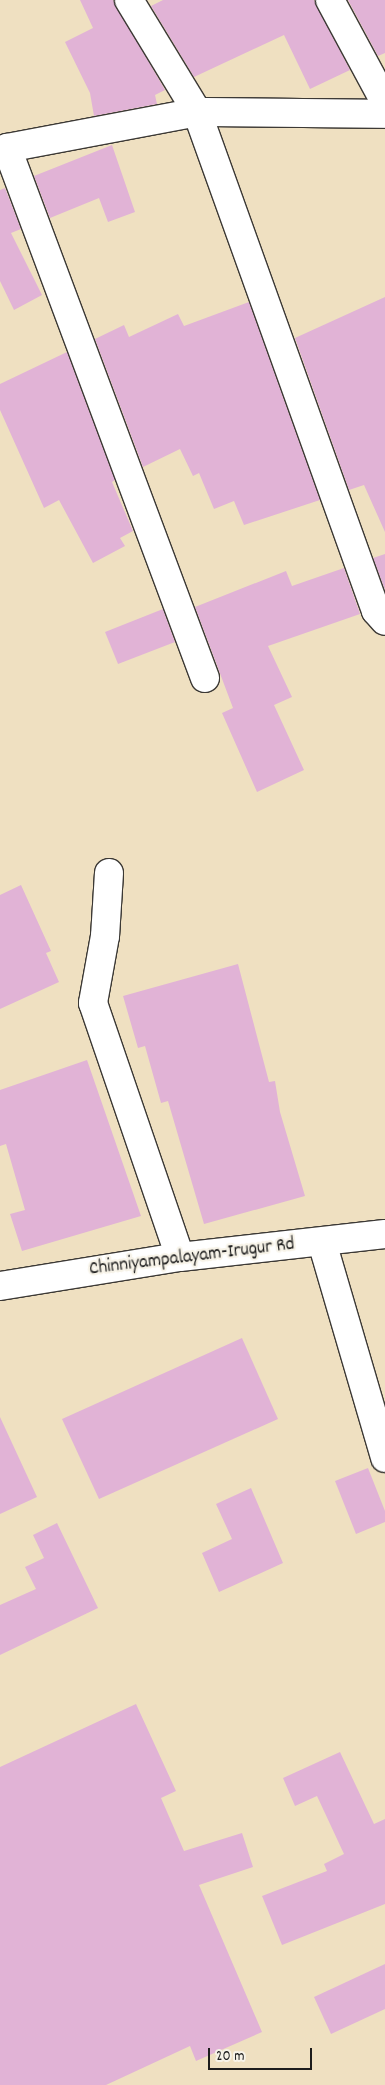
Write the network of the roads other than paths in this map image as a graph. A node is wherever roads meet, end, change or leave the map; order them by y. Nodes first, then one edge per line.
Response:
1 (129, 0) edge
2 (330, 0) edge
3 (385, 102) edge
4 (197, 112) junction
5 (385, 114) edge
6 (385, 621) edge
7 (205, 678) dead end
8 (109, 873) dead end
9 (385, 1234) edge
10 (322, 1242) junction
11 (180, 1257) junction
12 (0, 1286) edge
13 (385, 1458) edge

1 - 4 street
2 - 3 street
4 - 5 street
4 - 6 street
4 - 7 street
8 - 11 street
9 - 10 street, Chinniyampalayam-Irugur Rd
10 - 11 street, Chinniyampalayam-Irugur Rd
10 - 13 street
11 - 12 street, Chinniyampalayam-Irugur Rd

